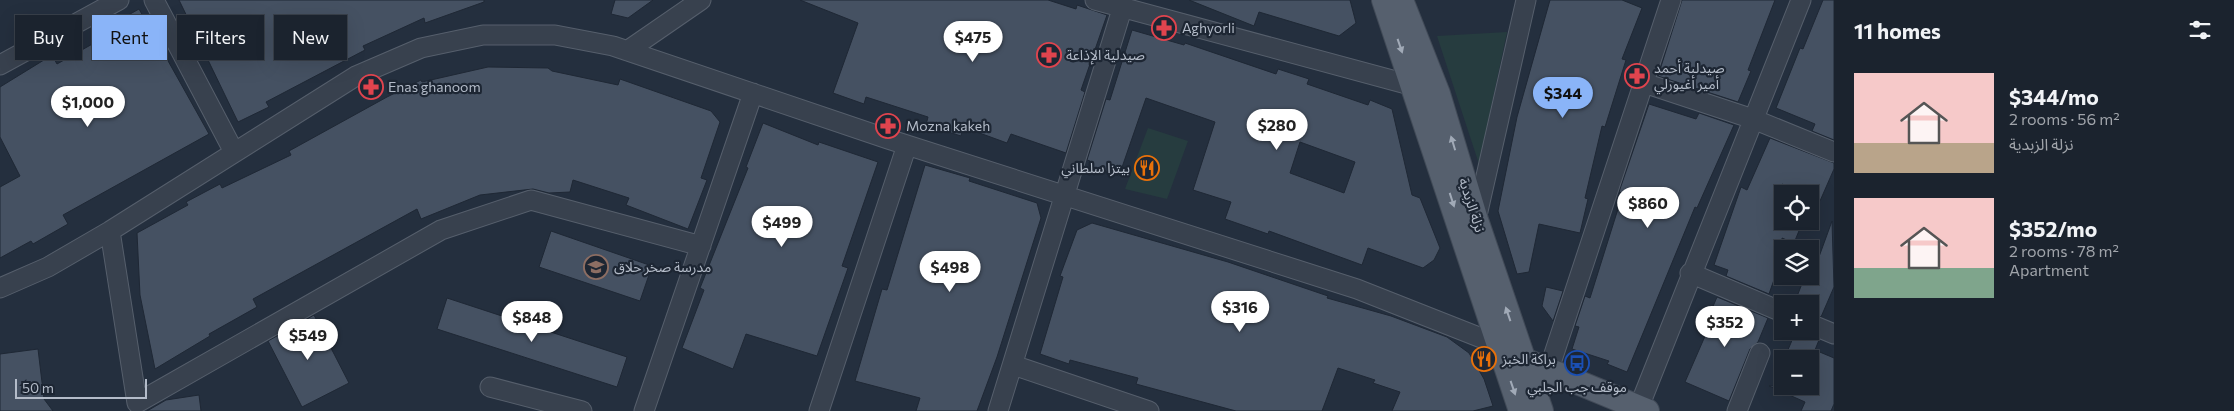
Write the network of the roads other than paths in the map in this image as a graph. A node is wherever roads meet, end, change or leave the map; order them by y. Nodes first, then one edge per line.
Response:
1 (119, 0) edge
2 (154, 0) edge
3 (701, 0) edge
4 (1095, 0) edge
5 (1384, 0) edge
6 (1401, 0) edge
7 (1526, 0) edge
8 (1671, 0) edge
9 (1801, 0) edge
10 (1122, 9) junction
11 (628, 51) junction
12 (0, 65) edge
13 (1644, 83) junction
14 (1414, 86) junction
15 (753, 93) junction
16 (1752, 119) junction
17 (907, 145) junction
18 (234, 152) junction
19 (1834, 152) edge
20 (1066, 195) junction
21 (1476, 220) junction
22 (110, 231) junction
23 (701, 246) junction
24 (1690, 273) junction
25 (0, 288) edge
26 (1774, 309) edge
27 (1819, 328) edge
28 (1834, 334) edge
29 (1499, 346) junction
30 (1760, 353) dead end
31 (1524, 360) junction
32 (1013, 365) junction
33 (1550, 369) junction
34 (490, 387) dead end
35 (138, 407) edge
36 (1643, 409) edge
37 (582, 411) edge
38 (644, 411) edge
39 (819, 411) edge
40 (998, 411) edge
41 (1149, 411) edge
42 (1521, 411) edge
43 (1541, 411) edge
44 (1737, 411) edge

1 - 12 street
2 - 18 street
3 - 11 street
4 - 10 street
5 -> 14 main road, نزلة الزبدية
21 -> 6 main road, نزلة الزبدية
7 - 21 street
8 - 13 street
9 - 16 street
10 - 14 street
10 - 20 street
11 - 15 street
11 - 18 street
13 - 16 street
13 - 33 street
14 -> 29 main road, نزلة الزبدية
15 - 17 street
15 - 23 street
16 - 19 street
16 - 24 street
17 - 20 street
17 - 39 street
18 - 22 street
20 - 29 street
20 - 32 street
31 -> 21 main road, نزلة الزبدية
22 - 25 street
22 - 35 street
23 - 35 street
23 - 38 street
24 - 26 street
24 - 36 street
27 - 28 street
29 -> 42 main road, نزلة الزبدية
30 - 44 street
31 - 33 main road
31 - 43 main road, نزلة الزبدية
32 - 40 street
32 - 41 street
33 - 36 main road
34 - 37 street

